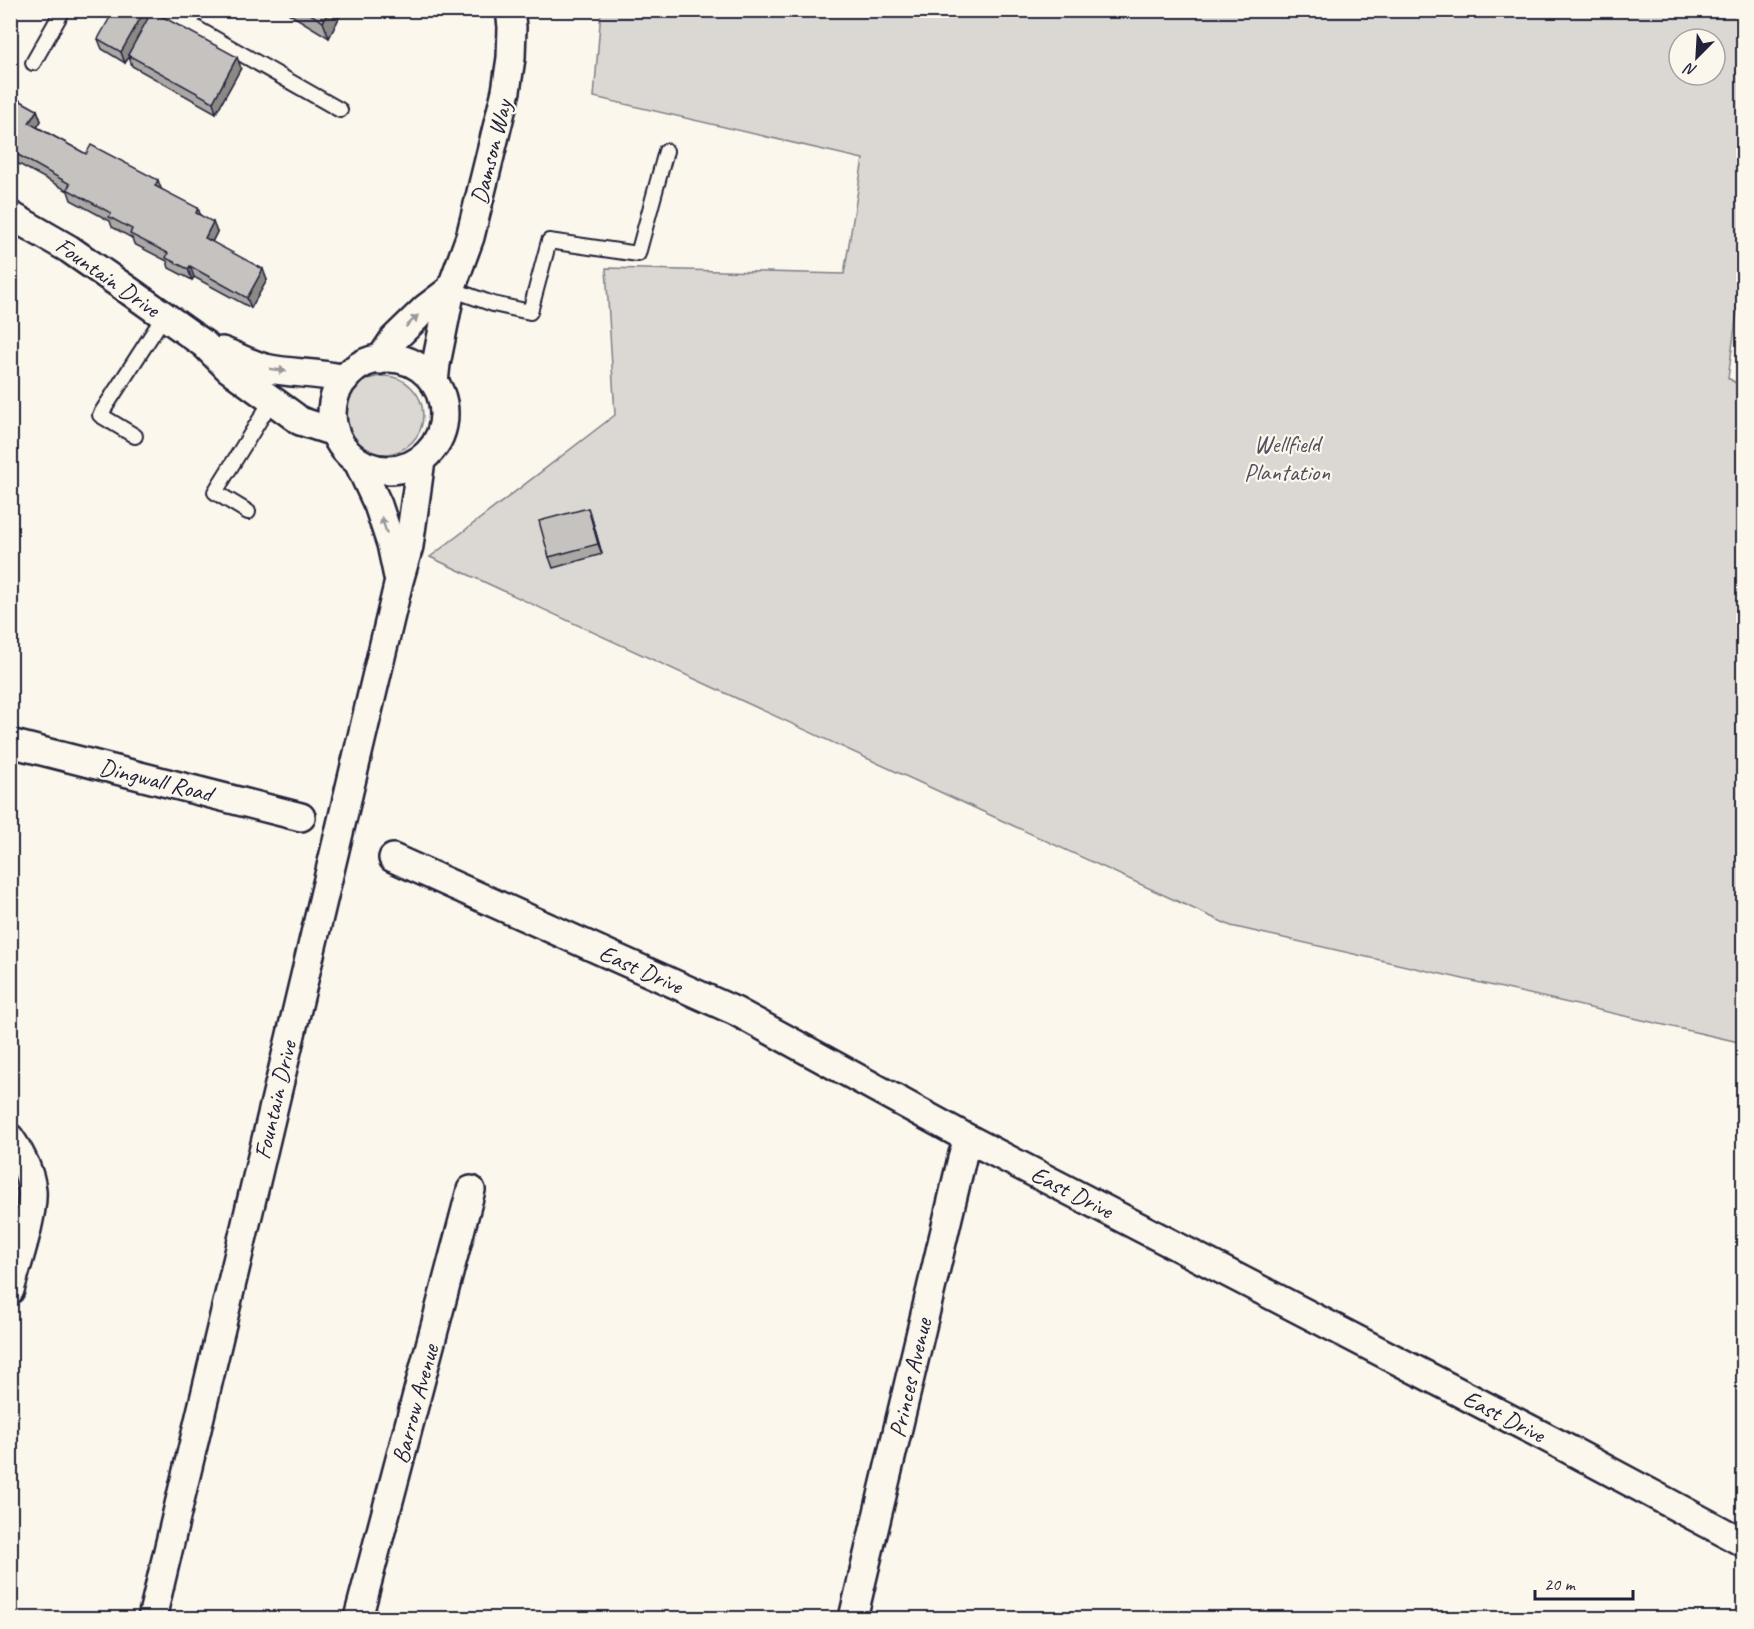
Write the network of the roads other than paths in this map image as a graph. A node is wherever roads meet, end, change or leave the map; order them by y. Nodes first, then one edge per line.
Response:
1 (63, 10) edge
2 (166, 10) edge
3 (197, 10) edge
4 (510, 10) edge
5 (189, 24) junction
6 (33, 63) dead end
7 (340, 110) dead end
8 (666, 151) dead end
9 (11, 215) edge
10 (451, 289) junction
11 (164, 316) junction
12 (204, 344) junction
13 (380, 360) junction
14 (344, 379) junction
15 (434, 382) junction
16 (272, 400) junction
17 (334, 432) junction
18 (135, 436) dead end
19 (421, 460) junction
20 (358, 462) junction
21 (248, 512) dead end
22 (399, 581) junction
23 (10, 743) edge
24 (301, 817) dead end
25 (393, 858) dead end
26 (10, 1138) edge
27 (969, 1139) junction
28 (471, 1190) dead end
29 (10, 1290) edge
30 (1743, 1543) edge
31 (152, 1618) edge
32 (358, 1618) edge
33 (853, 1618) edge

1 - 6 lane
2 - 5 lane
3 - 5 lane
4 - 10 street, Damson Way
5 - 7 lane
8 - 10 lane
9 - 11 street, Fountain Drive
13 -> 10 street
10 - 15 street, Damson Way
11 - 12 street, Fountain Drive
11 - 18 lane
12 -> 14 street, Fountain Drive
12 - 16 street, Fountain Drive
13 - 14 street
13 - 15 street
14 - 17 street
15 - 19 street
16 - 17 street, Fountain Drive
16 - 21 lane
17 - 20 street
19 - 20 street
19 - 22 street, Fountain Drive
22 -> 20 street, Fountain Drive
22 - 31 street, Fountain Drive
23 - 24 street, Dingwall Road
25 - 27 street, East Drive
26 - 29 street
27 - 30 street, East Drive
27 - 33 street, Princes Avenue
28 - 32 street, Barrow Avenue

